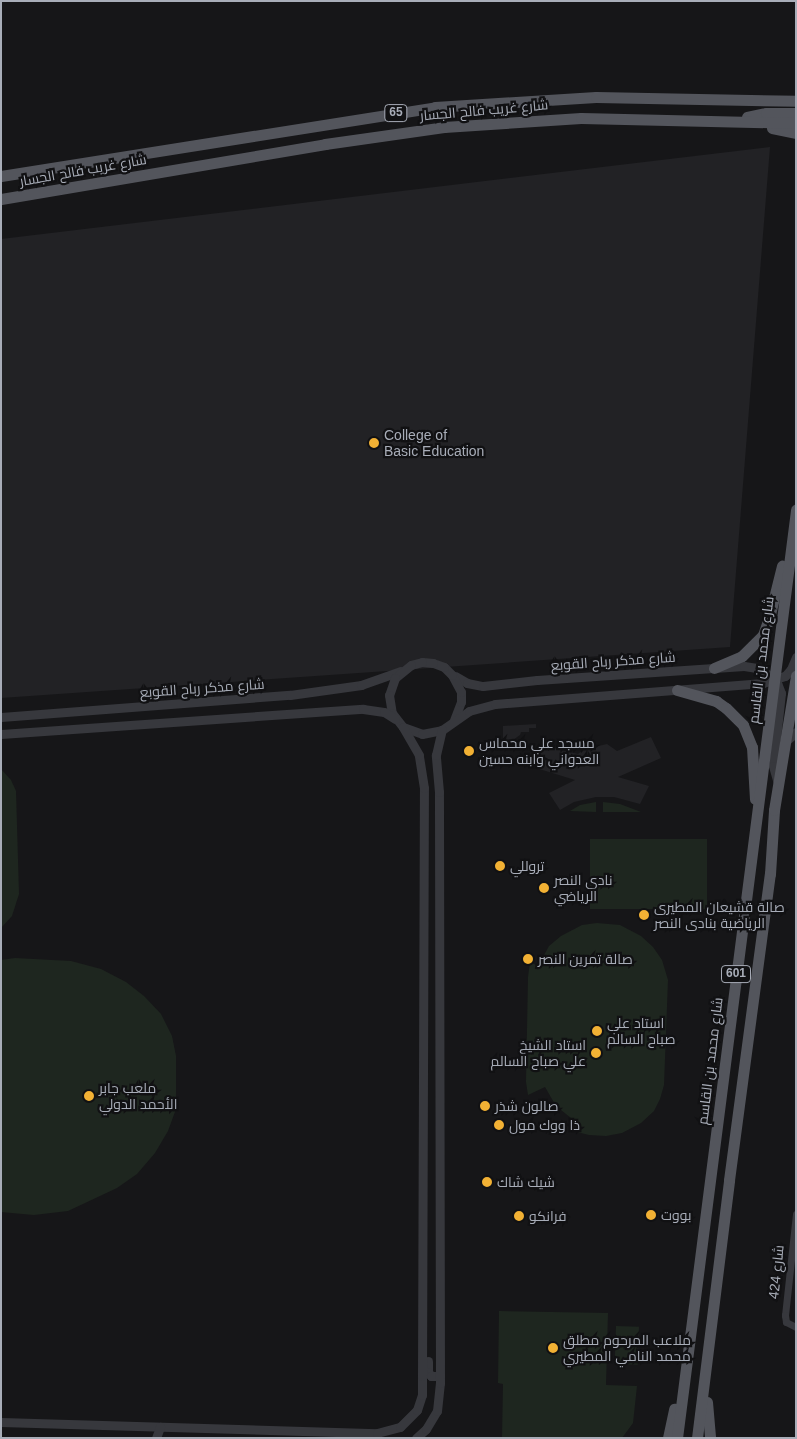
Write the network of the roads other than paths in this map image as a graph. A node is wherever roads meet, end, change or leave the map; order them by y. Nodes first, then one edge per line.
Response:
1 (796, 95) edge
2 (739, 100) junction
3 (796, 101) edge
4 (796, 113) edge
5 (736, 120) junction
6 (796, 123) edge
7 (796, 133) edge
8 (1, 176) edge
9 (1, 199) edge
10 (796, 510) edge
11 (789, 550) junction
12 (796, 657) edge
13 (714, 668) junction
14 (401, 671) junction
15 (452, 675) junction
16 (796, 676) edge
17 (774, 680) junction
18 (677, 690) junction
19 (1, 717) edge
20 (454, 720) junction
21 (400, 723) junction
22 (442, 730) junction
23 (796, 732) edge
24 (1, 734) edge
25 (785, 742) junction
26 (779, 786) junction
27 (757, 809) junction
28 (423, 1103) junction
29 (440, 1103) junction
30 (796, 1214) edge
31 (422, 1304) junction
32 (796, 1327) edge
33 (688, 1362) junction
34 (440, 1376) junction
35 (704, 1382) junction
36 (1, 1422) edge
37 (160, 1427) junction
38 (156, 1438) edge
39 (416, 1438) edge
40 (668, 1438) edge
41 (677, 1438) edge
42 (697, 1438) edge
43 (710, 1438) edge

1 - 2 main road
2 - 3 main road, شارع غريب فالح الجسار / 65
2 - 8 main road, شارع غريب فالح الجسار / 65
4 - 5 main road
5 - 6 main road, شارع غريب فالح الجسار / 65
5 - 7 main road
5 - 9 main road, شارع غريب فالح الجسار / 65
10 - 11 main road, شارع محمد بن القاسم / 601
11 - 13 main road
11 - 17 main road, شارع محمد بن القاسم / 601
12 - 17 street
13 - 15 street, شارع مذكر رباح القوبع
13 - 17 street, شارع مذكر رباح القوبع
14 - 15 street
14 - 19 street, شارع مذكر رباح القوبع
14 - 21 street
15 - 20 street
16 - 25 main road, 601
17 - 18 street
17 - 26 street
17 - 27 main road, شارع محمد بن القاسم / 601
18 - 20 street
18 - 27 main road
20 - 22 street
21 - 22 street
21 - 24 street
21 - 28 street
22 - 29 street
23 - 25 street
25 - 26 main road, 601
26 - 35 main road, 601
27 - 33 main road, شارع محمد بن القاسم / 601
28 - 29 street
28 - 31 street
29 - 34 street
30 - 32 street, شارع 424
31 - 34 street
31 - 37 street
33 - 40 main road
33 - 41 main road, شارع محمد بن القاسم / 601
34 - 39 street
35 - 42 main road, 601
35 - 43 main road
36 - 37 street
37 - 38 street

